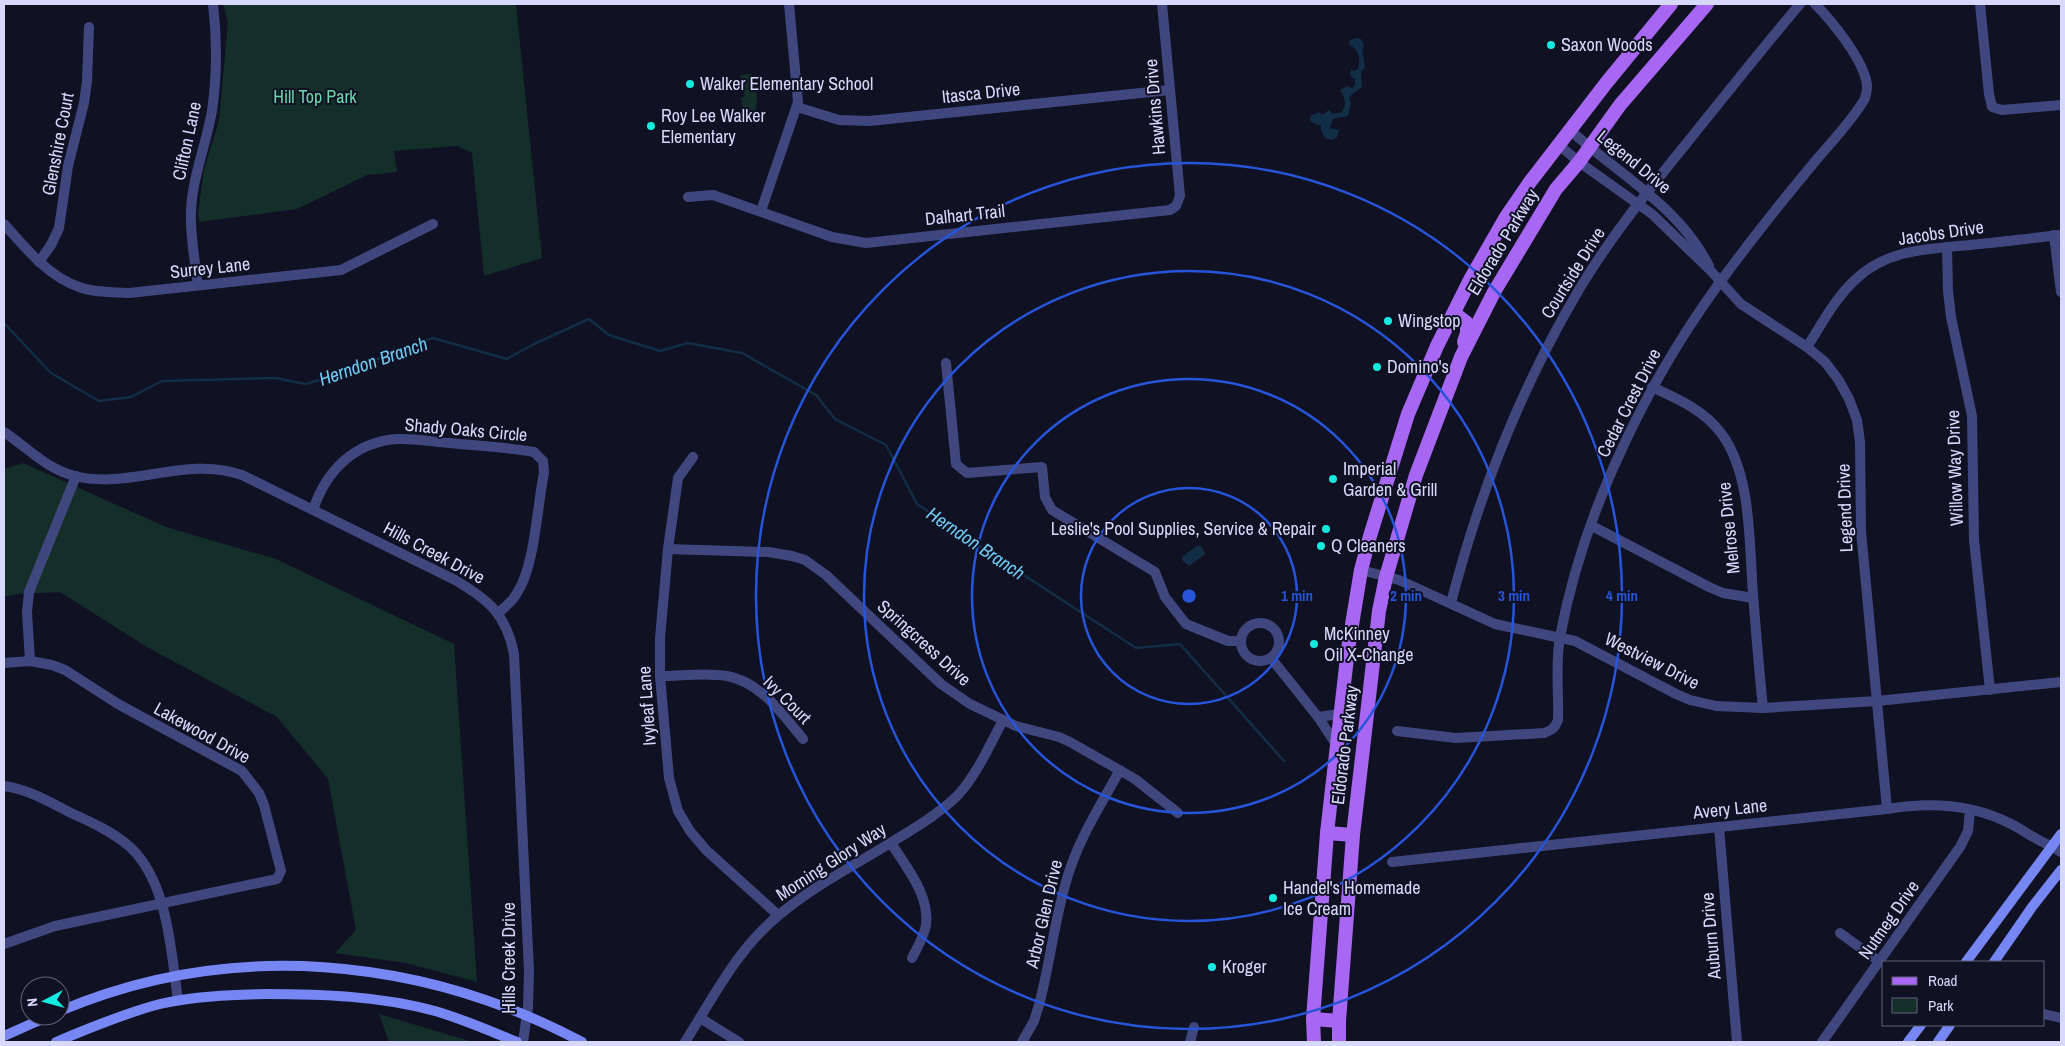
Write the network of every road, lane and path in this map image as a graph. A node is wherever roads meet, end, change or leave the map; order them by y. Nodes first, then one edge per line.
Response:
1 (213, 4) edge
2 (790, 4) edge
3 (1162, 4) edge
4 (1671, 4) edge
5 (1707, 4) edge
6 (1800, 4) edge
7 (1815, 4) edge
8 (1980, 4) edge
9 (89, 27) dead end
10 (1170, 90) junction
11 (2061, 105) edge
12 (797, 107) junction
13 (1570, 130) junction
14 (1559, 145) junction
15 (1589, 148) junction
16 (1579, 162) junction
17 (1647, 192) junction
18 (688, 197) dead end
19 (1638, 205) junction
20 (1176, 206) joint
21 (760, 211) junction
22 (4, 224) edge
23 (433, 224) dead end
24 (2058, 235) edge
25 (1947, 246) junction
26 (39, 262) junction
27 (1710, 270) junction
28 (1721, 281) junction
29 (198, 285) junction
30 (2061, 292) edge
31 (1454, 313) junction
32 (1807, 348) junction
33 (946, 363) dead end
34 (1450, 385) junction
35 (1652, 388) junction
36 (4, 432) edge
37 (693, 457) dead end
38 (76, 476) junction
39 (313, 510) junction
40 (1592, 526) junction
41 (668, 549) junction
42 (1361, 570) junction
43 (1386, 577) junction
44 (1753, 598) junction
45 (1451, 603) junction
46 (498, 613) junction
47 (1560, 637) junction
48 (1241, 641) junction
49 (1271, 658) junction
50 (30, 661) junction
51 (4, 663) edge
52 (660, 676) junction
53 (2061, 682) edge
54 (1990, 690) junction
55 (1877, 701) junction
56 (1763, 708) junction
57 (1340, 714) junction
58 (1318, 717) junction
59 (1003, 720) junction
60 (1397, 731) dead end
61 (803, 739) dead end
62 (1336, 744) junction
63 (1120, 770) junction
64 (4, 786) edge
65 (1887, 809) junction
66 (1970, 810) junction
67 (1178, 813) dead end
68 (1718, 827) junction
69 (1327, 833) junction
70 (2061, 834) edge
71 (1353, 836) junction
72 (891, 843) junction
73 (2052, 846) junction
74 (2061, 852) edge
75 (1392, 862) dead end
76 (2061, 870) edge
77 (162, 904) junction
78 (778, 915) junction
79 (1840, 933) dead end
80 (4, 944) edge
81 (912, 958) dead end
82 (1967, 961) edge
83 (1995, 961) edge
84 (1880, 962) junction
85 (175, 976) junction
86 (178, 1000) junction
87 (70, 1007) edge
88 (2045, 1014) edge
89 (527, 1016) junction
90 (700, 1018) junction
91 (2061, 1018) edge
92 (1313, 1020) junction
93 (1339, 1021) junction
94 (26, 1026) edge
95 (1920, 1026) edge
96 (1949, 1026) edge
97 (1194, 1027) dead end
98 (4, 1036) edge
99 (56, 1042) edge
100 (517, 1042) edge
101 (522, 1042) edge
102 (582, 1042) edge
103 (685, 1042) edge
104 (739, 1042) edge
105 (1022, 1042) edge
106 (1190, 1042) edge
107 (1314, 1042) edge
108 (1339, 1042) edge
109 (1737, 1042) edge
110 (1822, 1042) edge
111 (1908, 1042) edge
112 (1938, 1042) edge

1 - 29 street, Clifton Lane
2 - 12 street
3 - 10 street, Hawkins Drive
4 - 13 main road, Eldorado Parkway
5 - 15 main road, Eldorado Parkway
6 - 17 street, Courtside Drive
7 - 28 street, Cedar Crest Drive
8 - 11 street
9 - 26 street, Glenshire Court
10 - 12 street, Itasca Drive
10 - 20 street, Hawkins Drive
12 - 21 street
13 - 14 main road, Eldorado Parkway
13 - 15 street, Legend Drive
14 - 16 street, Legend Drive
14 - 31 main road, Eldorado Parkway
15 - 16 main road, Eldorado Parkway
15 - 17 street, Legend Drive
16 - 19 street, Legend Drive
16 - 34 main road, Eldorado Parkway
17 - 19 street, Courtside Drive
17 - 27 street, Legend Drive
18 - 21 street, Dalhart Trail
19 - 27 street, Legend Drive
19 - 45 street, Courtside Drive
20 - 21 street, Dalhart Trail
22 - 26 street, Surrey Lane
23 - 29 street, Surrey Lane
24 - 25 street, Jacobs Drive
24 - 30 street
25 - 32 street, Jacobs Drive
25 - 54 street, Willow Way Drive
26 - 29 street, Surrey Lane
27 - 28 street, Legend Drive
28 - 32 street, Legend Drive
28 - 35 street, Cedar Crest Drive
31 - 34 main road
31 - 42 main road, Eldorado Parkway
32 - 55 street, Legend Drive
33 - 48 street
34 - 43 main road, Eldorado Parkway
35 - 40 street, Cedar Crest Drive
35 - 44 street, Melrose Drive
36 - 38 street, Hills Creek Drive
37 - 41 street, Ivyleaf Lane
38 - 39 street, Hills Creek Drive
38 - 50 street
39 - 46 street, Hills Creek Drive
39 - 46 street, Shady Oaks Circle
40 - 44 street
40 - 47 street, Cedar Crest Drive
41 - 52 street, Ivyleaf Lane
41 - 59 street, Springcress Drive
42 - 43 street, Westview Drive
42 - 57 main road, Eldorado Parkway
43 - 45 street, Westview Drive
43 - 71 main road, Eldorado Parkway
44 - 56 street, Melrose Drive
45 - 47 street, Westview Drive
46 - 89 street, Hills Creek Drive
47 - 56 street, Westview Drive
47 - 60 street, Cedar Crest Drive
48 - 49 street
48 - 49 street
49 - 58 street
50 - 51 street, Lakewood Drive
50 - 77 street, Lakewood Drive
52 - 61 street, Ivy Court
52 - 78 street, Ivyleaf Lane
53 - 54 street, Westview Drive
54 - 55 street, Westview Drive
55 - 56 street, Westview Drive
55 - 65 street, Legend Drive
57 - 58 street
57 - 62 main road, Eldorado Parkway
58 - 62 street
59 - 63 street, Springcress Drive
59 - 72 street, Morning Glory Way
62 - 69 main road, Eldorado Parkway
63 - 67 street, Springcress Drive
63 - 105 street, Arbor Glen Drive
64 - 77 street
65 - 66 street, Avery Lane
65 - 68 street, Avery Lane
66 - 73 street, Avery Lane
66 - 84 street, Nutmeg Drive
68 - 75 street, Avery Lane
68 - 109 street, Auburn Drive
69 - 71 main road
69 - 92 main road, Eldorado Parkway
70 - 73 main road
71 - 93 main road, Eldorado Parkway
72 - 78 street, Morning Glory Way
72 - 81 street
73 - 74 street, Avery Lane
73 - 82 main road
76 - 83 main road
77 - 80 street, Lakewood Drive
77 - 85 street
78 - 90 street, Morning Glory Way
79 - 84 street
84 - 110 street, Nutmeg Drive
85 - 86 street
85 - 87 main road
85 - 89 main road
86 - 99 main road
86 - 100 main road
88 - 91 street
89 - 101 street, Hills Creek Drive
89 - 102 main road
90 - 103 street, Morning Glory Way
90 - 104 street
92 - 93 main road
92 - 107 main road, Eldorado Parkway
93 - 108 main road, Eldorado Parkway
94 - 98 main road
95 - 111 main road
96 - 112 main road
97 - 106 street

